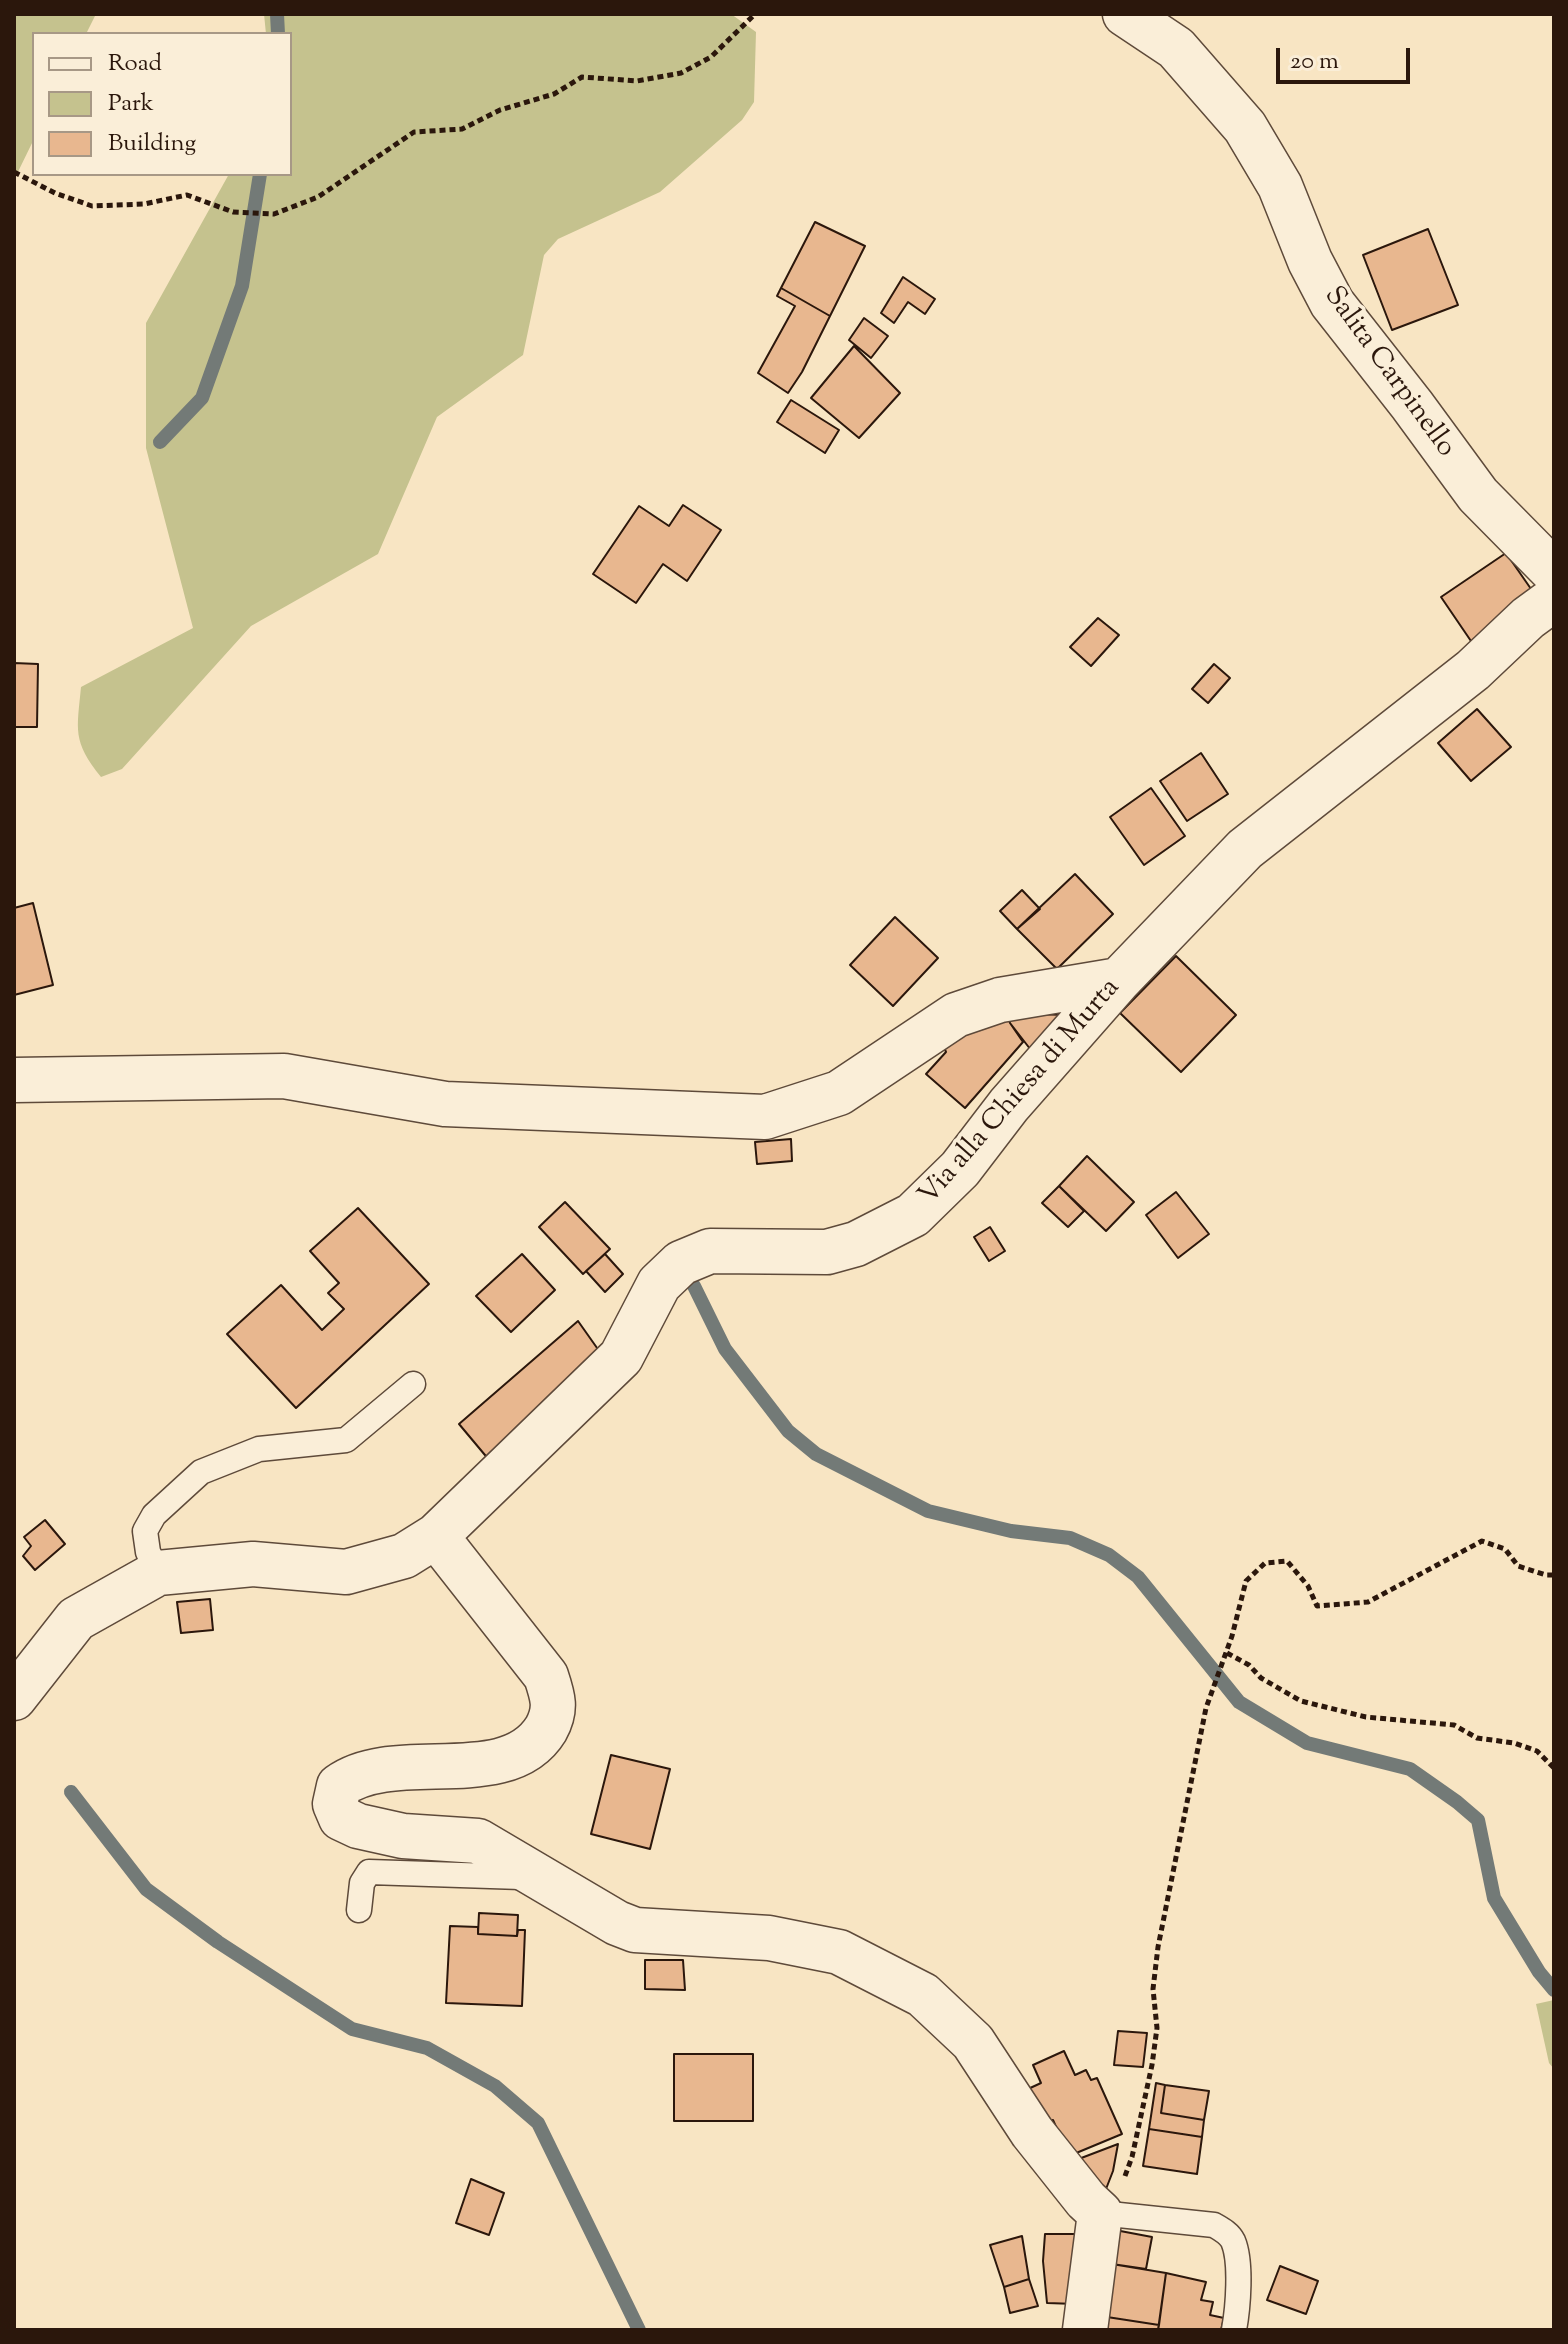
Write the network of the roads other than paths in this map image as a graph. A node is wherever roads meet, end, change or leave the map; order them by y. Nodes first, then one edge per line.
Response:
1 (1125, 14) edge
2 (1554, 572) edge
3 (1554, 599) edge
4 (1119, 980) junction
5 (14, 1080) edge
6 (413, 1384) dead end
7 (436, 1536) junction
8 (158, 1573) junction
9 (14, 1698) edge
10 (543, 1879) junction
11 (359, 1910) dead end
12 (1100, 2213) junction
13 (1085, 2330) edge
14 (1234, 2330) edge

1 - 2 street, Salita Carpinello
3 - 4 street, Via alla Chiesa di Murta
4 - 5 street
4 - 7 street, Via alla Chiesa di Murta
6 - 8 lane
7 - 8 street, Via alla Chiesa di Murta
7 - 10 street
8 - 9 street, Via alla Chiesa di Murta
10 - 11 lane
10 - 12 street
12 - 13 street
12 - 14 lane

